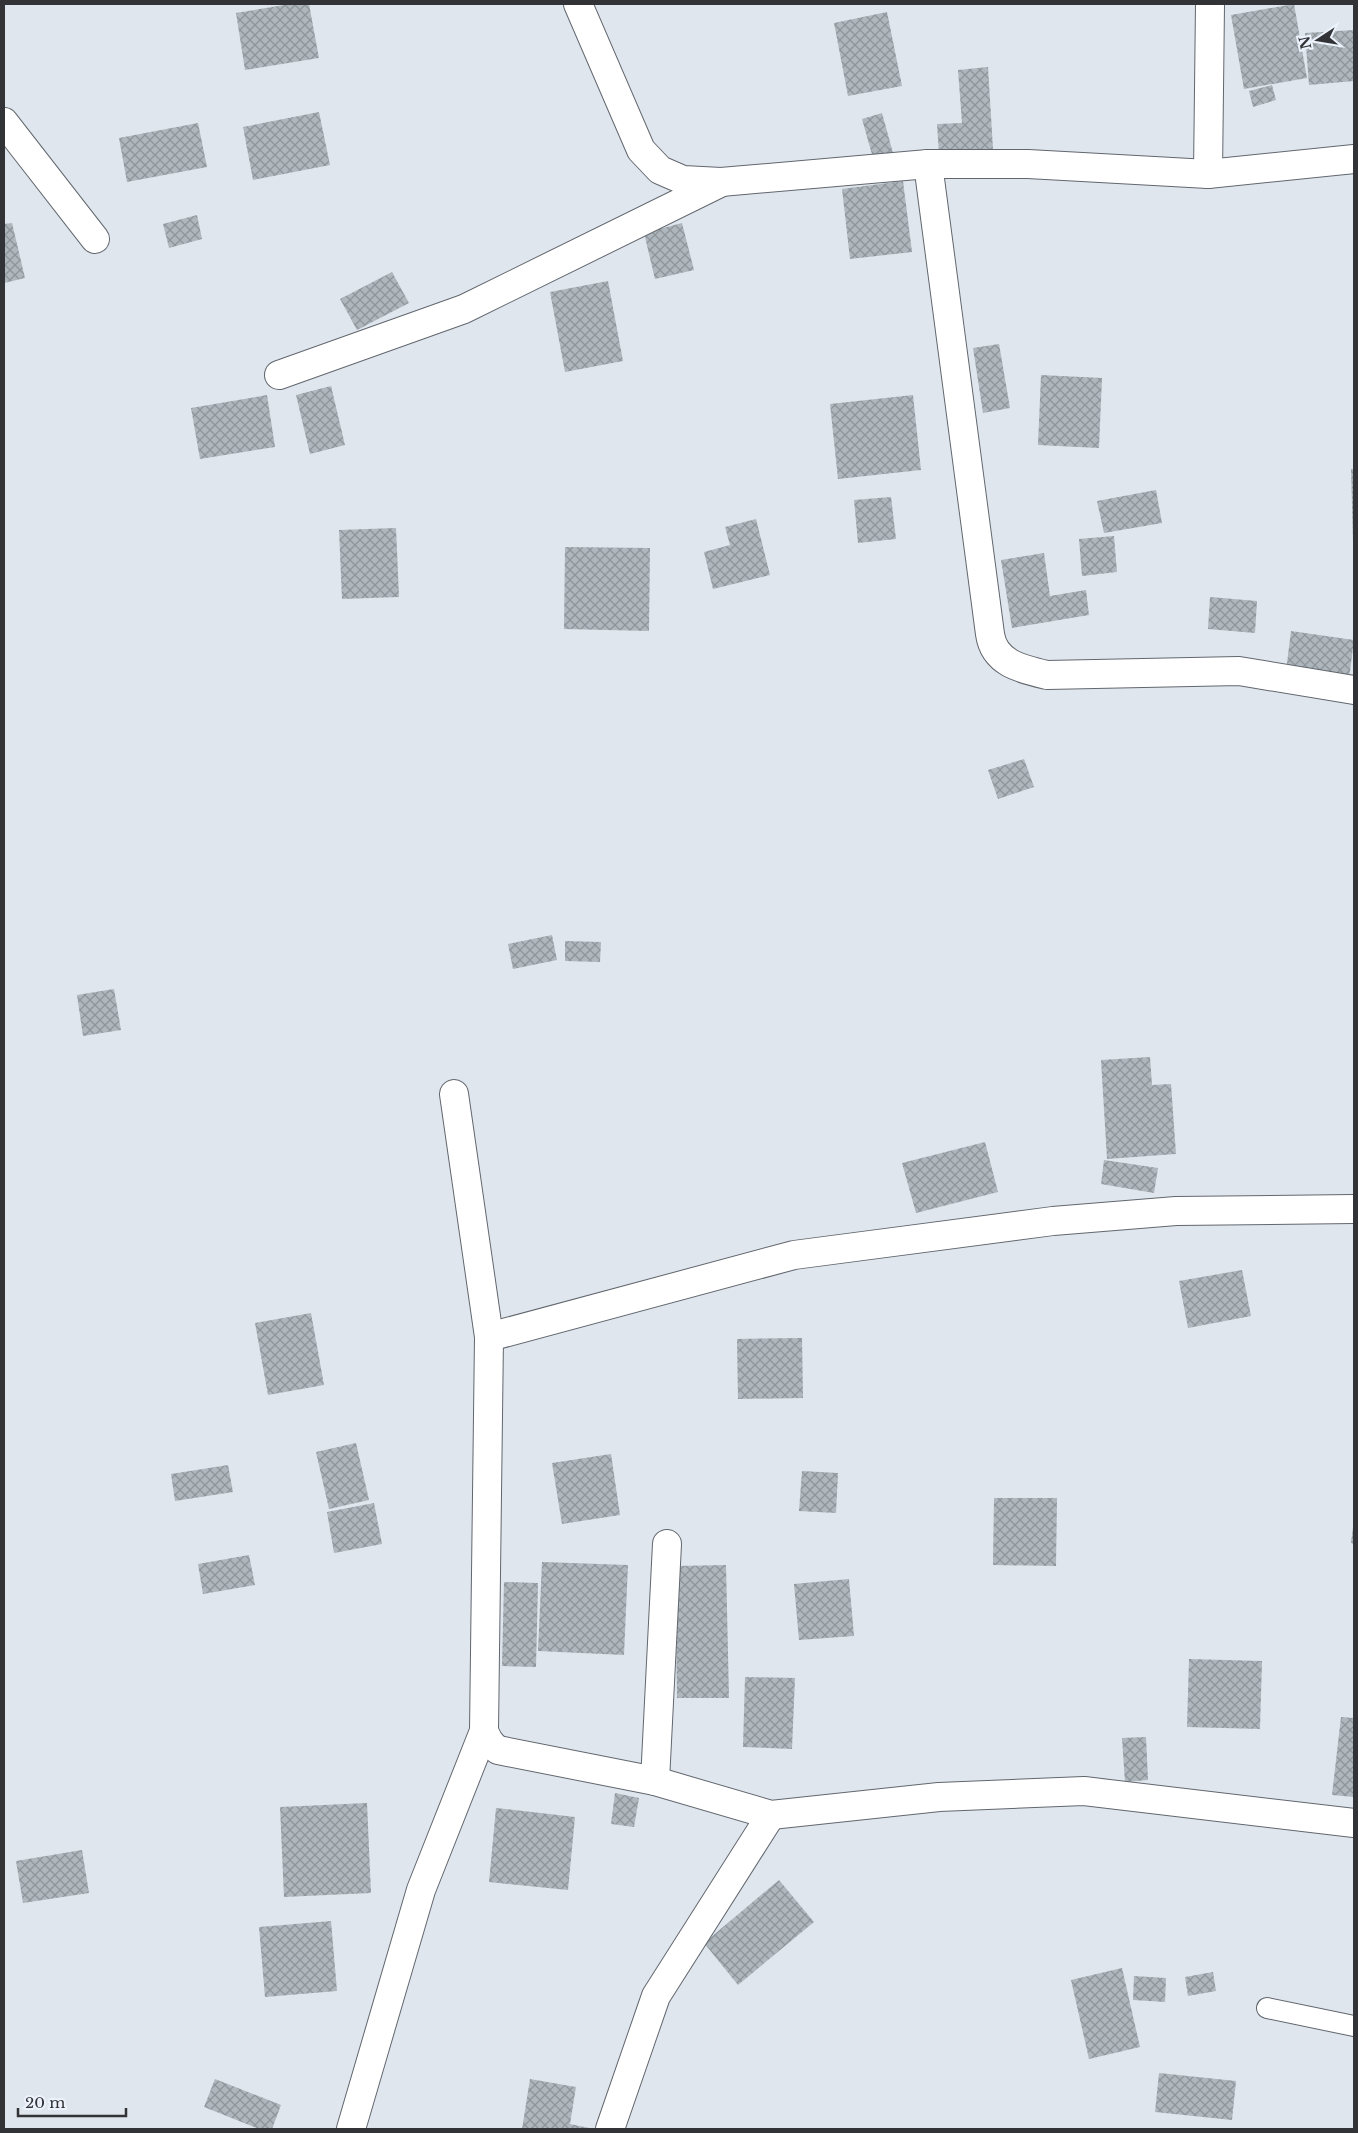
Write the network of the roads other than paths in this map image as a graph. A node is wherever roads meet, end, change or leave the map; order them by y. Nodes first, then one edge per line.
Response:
1 (578, 4) edge
2 (1210, 4) edge
3 (4, 122) edge
4 (1354, 159) edge
5 (928, 164) junction
6 (1208, 174) junction
7 (721, 182) junction
8 (95, 239) dead end
9 (279, 375) dead end
10 (1354, 690) edge
11 (454, 1094) dead end
12 (1354, 1209) edge
13 (489, 1337) junction
14 (667, 1544) dead end
15 (484, 1731) junction
16 (655, 1781) junction
17 (770, 1815) junction
18 (1354, 1823) edge
19 (1267, 2008) dead end
20 (1354, 2026) edge
21 (351, 2129) edge
22 (610, 2129) edge

1 - 7 street
2 - 6 street
3 - 8 street
4 - 6 street
5 - 6 street
5 - 7 street
5 - 10 street
7 - 9 street
11 - 13 street
12 - 13 street
13 - 15 street
14 - 16 street
15 - 16 street
15 - 21 street
16 - 17 street
17 - 18 street
17 - 22 street
19 - 20 lane

